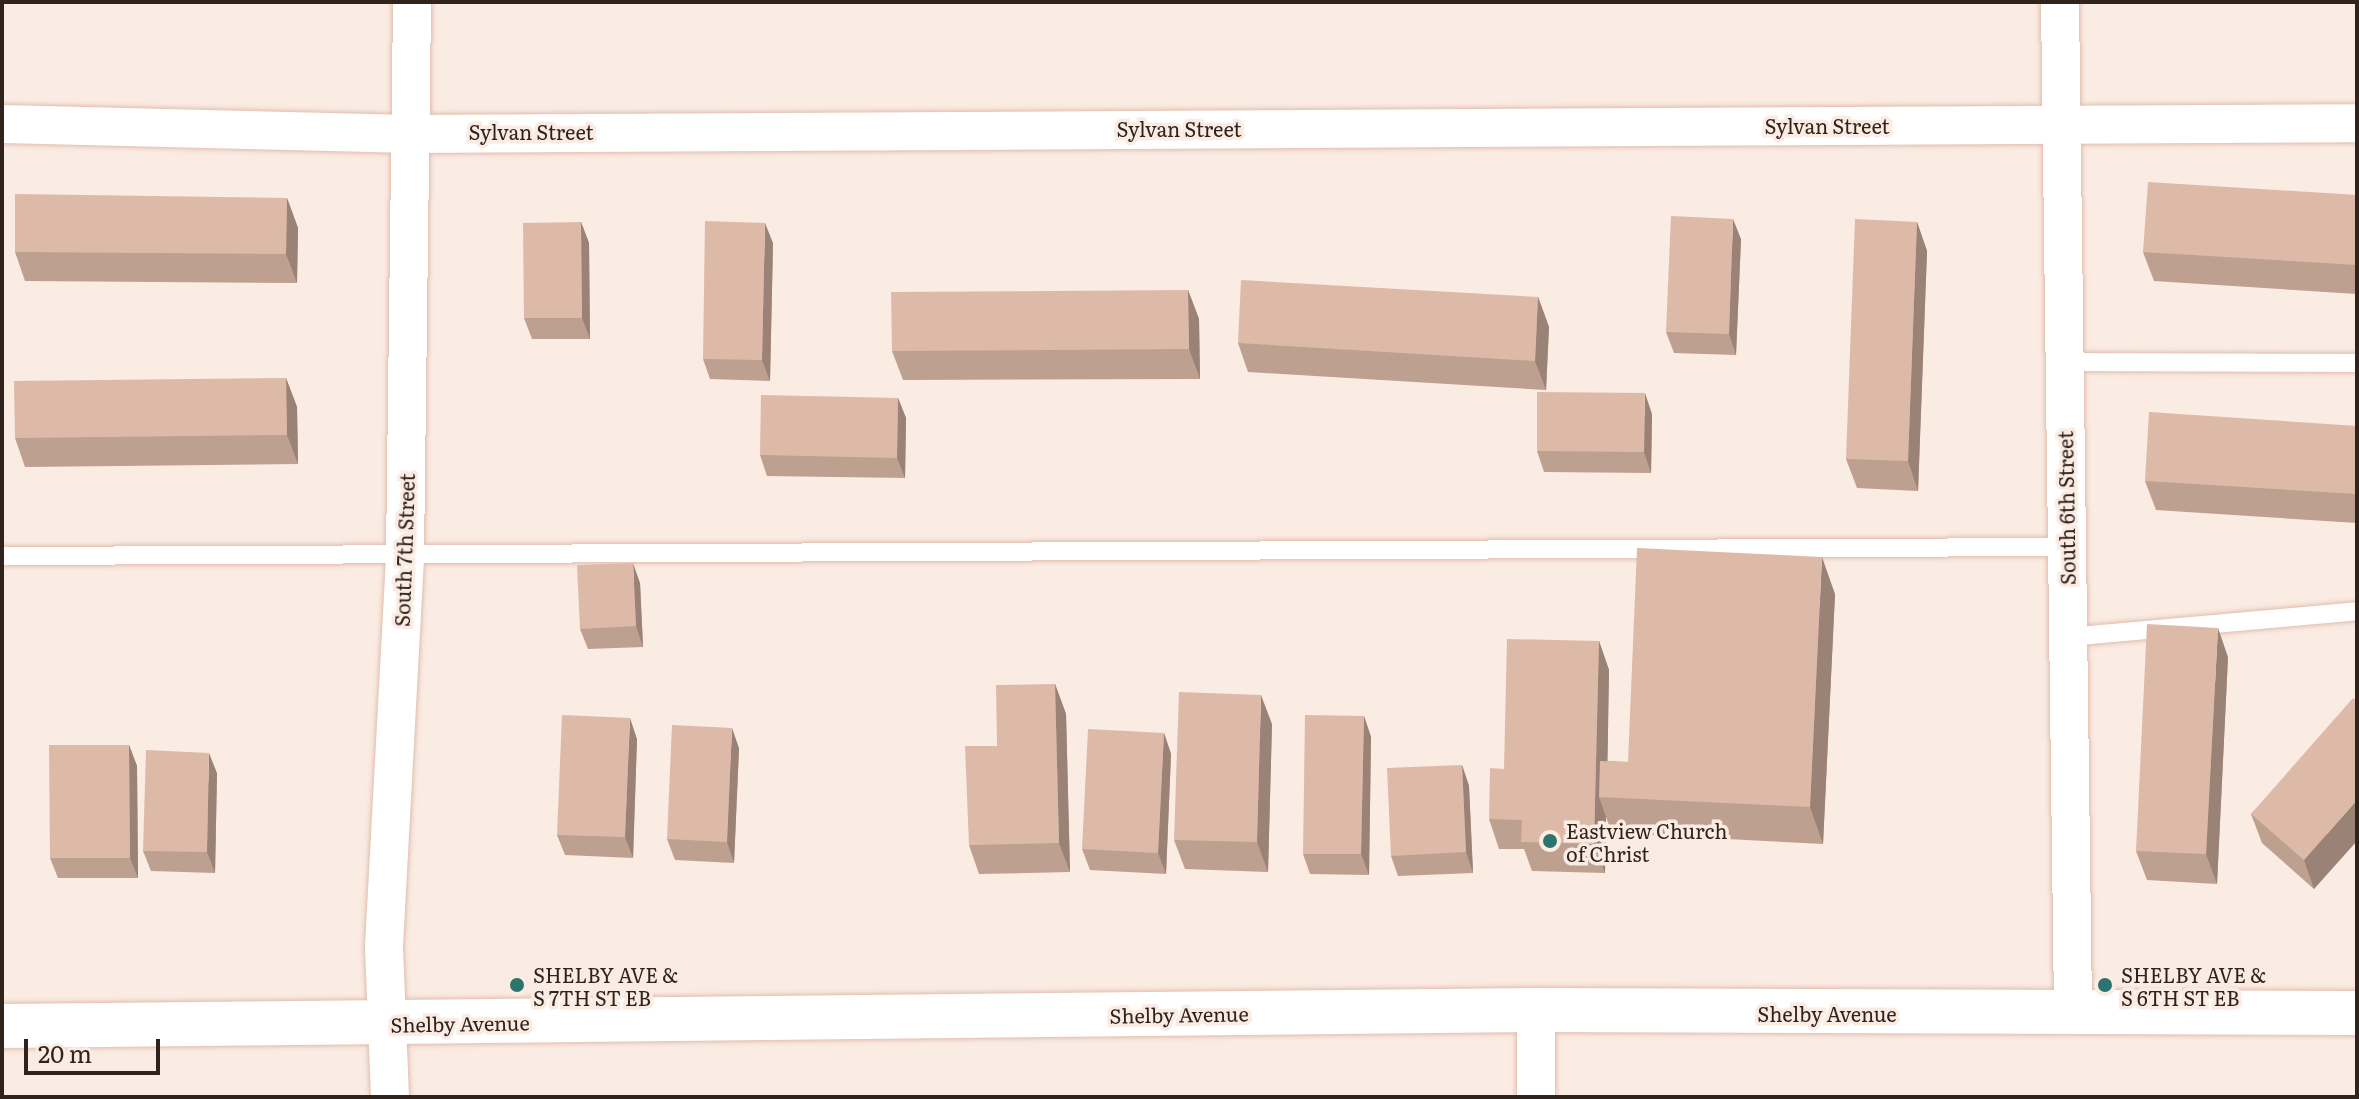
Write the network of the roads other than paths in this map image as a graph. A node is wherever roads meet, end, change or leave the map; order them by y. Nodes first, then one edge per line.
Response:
1 (412, 2) edge
2 (2060, 2) edge
3 (2357, 123) edge
4 (2, 124) edge
5 (2061, 124) junction
6 (411, 134) junction
7 (2064, 362) junction
8 (2357, 363) edge
9 (2066, 547) junction
10 (405, 554) junction
11 (2, 556) edge
12 (2357, 611) edge
13 (2068, 637) junction
14 (1536, 1010) junction
15 (2357, 1013) edge
16 (2073, 1015) junction
17 (387, 1024) junction
18 (2, 1026) edge
19 (390, 1097) edge
20 (1536, 1097) edge

1 - 6 street, South 7th Street
2 - 5 street, South 6th Street
3 - 5 street, Sylvan Street
4 - 6 street, Sylvan Street
5 - 6 street, Sylvan Street
5 - 7 street, South 6th Street
6 - 10 street, South 7th Street
7 - 8 lane
7 - 9 street, South 6th Street
9 - 10 lane
9 - 13 street, South 6th Street
10 - 11 lane
10 - 17 street, South 7th Street
12 - 13 lane
13 - 16 street, South 6th Street
14 - 16 street, Shelby Avenue
14 - 17 street, Shelby Avenue
14 - 20 street
15 - 16 street, Shelby Avenue
17 - 18 street, Shelby Avenue
17 - 19 street, South 7th Street

